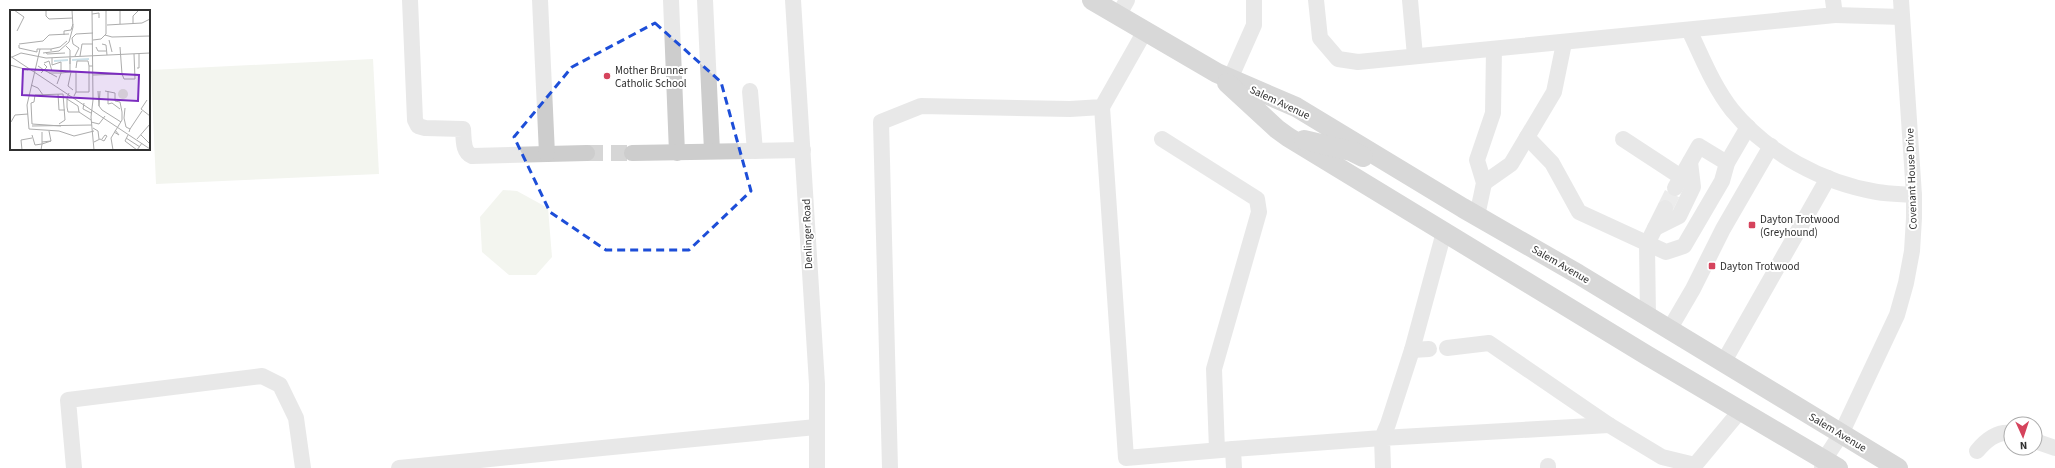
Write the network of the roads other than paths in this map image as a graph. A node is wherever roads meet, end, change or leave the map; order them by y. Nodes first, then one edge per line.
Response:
1 (410, 0) edge
2 (540, 0) edge
3 (671, 0) edge
4 (705, 0) edge
5 (793, 0) edge
6 (1092, 0) edge
7 (1254, 0) edge
8 (1316, 0) edge
9 (1410, 0) edge
10 (1901, 0) edge
11 (1123, 8) edge
12 (1834, 8) edge
13 (1902, 17) junction
14 (1689, 30) junction
15 (1145, 31) junction
16 (1564, 43) junction
17 (1494, 49) junction
18 (1415, 56) junction
19 (1223, 76) junction
20 (750, 91) dead end
21 (1102, 106) junction
22 (1748, 127) junction
23 (1288, 137) junction
24 (1527, 137) junction
25 (1623, 139) dead end
26 (1162, 140) dead end
27 (1771, 146) junction
28 (803, 150) junction
29 (755, 151) junction
30 (712, 152) junction
31 (587, 153) tunnel mouth
32 (632, 153) tunnel mouth
33 (677, 153) junction
34 (547, 154) junction
35 (1690, 162) junction
36 (1727, 162) junction
37 (1828, 178) junction
38 (1484, 183) junction
39 (1914, 196) junction
40 (1665, 208) tunnel mouth
41 (1477, 216) junction
42 (1655, 228) junction
43 (1444, 232) junction
44 (1648, 244) junction
45 (1648, 317) junction
46 (1669, 330) junction
47 (1447, 348) dead end
48 (1429, 349) dead end
49 (1412, 350) junction
50 (1723, 363) junction
51 (1740, 411) junction
52 (1609, 425) junction
53 (816, 427) junction
54 (2003, 433) edge
55 (1841, 434) junction
56 (1382, 438) junction
57 (2043, 444) edge
58 (2055, 448) edge
59 (1233, 449) junction
60 (1217, 450) junction
61 (1977, 450) dead end
62 (1828, 465) edge
63 (1695, 467) edge
64 (74, 468) edge
65 (303, 468) edge
66 (399, 468) edge
67 (817, 468) edge
68 (890, 468) edge
69 (1234, 468) edge
70 (1383, 468) edge
71 (1854, 468) edge
72 (1898, 468) edge

1 - 34 street
2 - 34 street
3 - 33 street
4 - 30 street
5 - 28 street, Denlinger Road
6 - 11 main road, Salem Avenue
7 - 19 street
8 - 18 street
9 - 18 street
10 - 13 street, Covenant House Drive
11 - 15 main road, Salem Avenue
12 - 13 street
12 - 14 street
13 - 39 street, Covenant House Drive
14 - 16 street
14 - 22 street
15 - 19 main road, Salem Avenue
15 - 21 street
16 - 17 street
16 - 24 street
17 - 18 street
17 - 38 street
19 - 23 main road, Salem Avenue
19 - 41 main road, Salem Avenue
20 - 29 street
21 - 60 street
21 - 68 street
22 - 27 street
22 - 36 street
23 - 41 main road
23 - 43 main road, Salem Avenue
24 - 38 street
24 - 44 street
25 - 35 street
26 - 60 street
27 - 37 street
27 - 46 street
28 - 29 street
28 - 53 street, Denlinger Road
29 - 30 street
30 - 33 street
31 - 34 street
32 - 33 street
35 - 36 street
35 - 42 street
36 - 44 street
37 - 39 street
37 - 50 street
38 - 41 street
39 - 55 street, Covenant House Drive
40 - 42 street
41 - 45 main road, Salem Avenue
42 - 44 street
43 - 49 street
43 - 51 main road, Salem Avenue
44 - 45 street
45 - 46 main road, Salem Avenue
46 - 50 main road, Salem Avenue
47 - 52 street
48 - 49 street
49 - 56 street
50 - 55 main road, Salem Avenue
51 - 62 main road, Salem Avenue
51 - 63 street
52 - 56 street
52 - 63 street
53 - 66 street
53 - 67 street, Denlinger Road
54 - 61 street
55 - 62 street, Covenant House Drive
55 - 72 main road, Salem Avenue
56 - 59 street
56 - 70 street
57 - 58 street
59 - 60 street
59 - 69 street
62 - 71 main road, Salem Avenue
64 - 65 street

